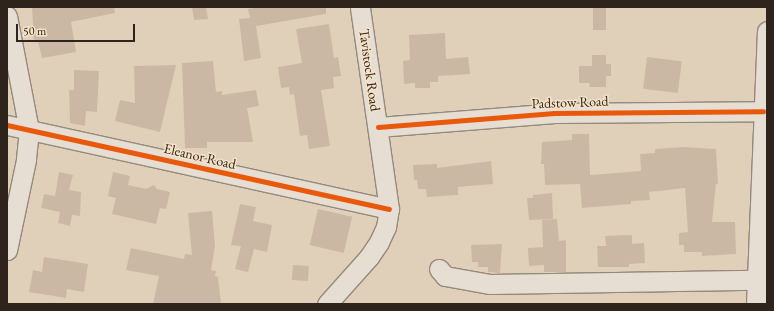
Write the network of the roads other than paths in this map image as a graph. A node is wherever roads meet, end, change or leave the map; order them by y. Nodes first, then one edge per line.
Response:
1 (360, 7) edge
2 (7, 16) edge
3 (767, 31) edge
4 (763, 111) junction
5 (7, 125) edge
6 (378, 127) junction
7 (29, 130) junction
8 (389, 209) junction
9 (7, 250) edge
10 (439, 269) dead end
11 (756, 280) junction
12 (327, 304) edge
13 (756, 304) edge

1 - 6 street, Tavistock Road
2 - 7 street
3 - 4 street
4 - 6 street, Padstow Road
4 - 11 street
5 - 7 street, Eleanor Road
6 - 8 street, Tavistock Road
7 - 8 street, Eleanor Road
7 - 9 street
8 - 12 street, Tavistock Road
10 - 11 street
11 - 13 street

